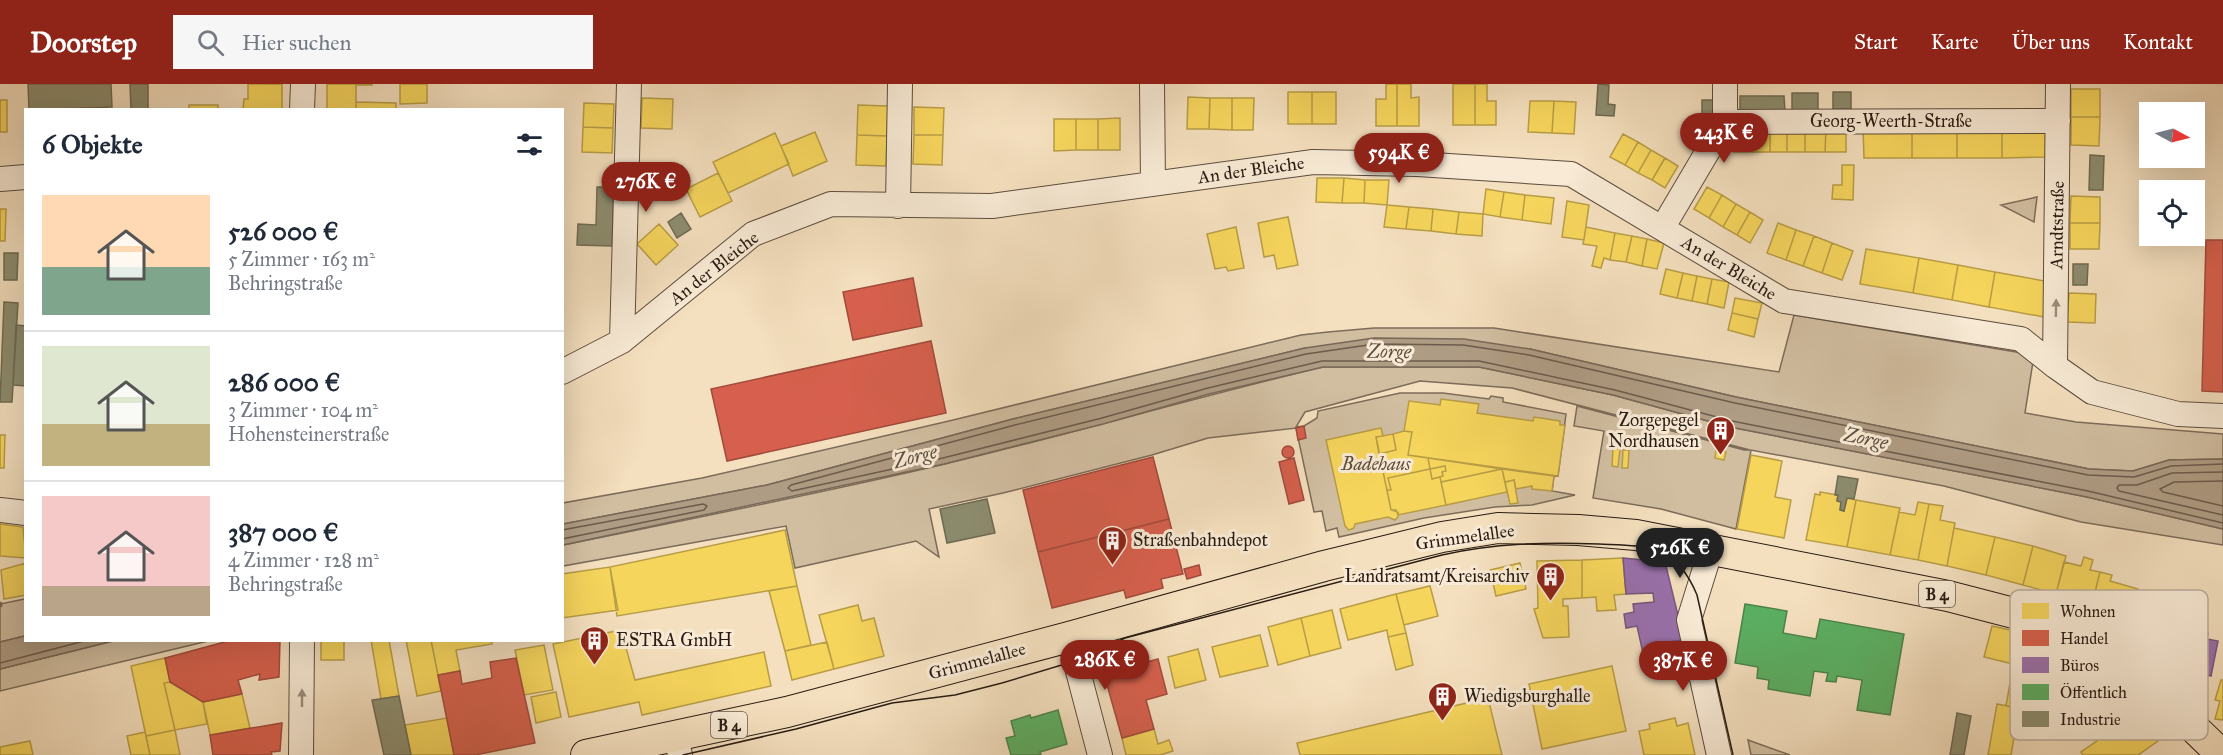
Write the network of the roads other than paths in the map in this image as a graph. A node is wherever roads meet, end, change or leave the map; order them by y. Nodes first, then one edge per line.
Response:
1 (303, 84) edge
2 (629, 84) edge
3 (900, 84) edge
4 (1152, 84) edge
5 (1725, 84) edge
6 (2058, 84) edge
7 (302, 108) edge
8 (2058, 121) junction
9 (1725, 122) junction
10 (24, 177) edge
11 (0, 178) edge
12 (1153, 184) junction
13 (898, 206) junction
14 (1663, 227) junction
15 (622, 341) junction
16 (2055, 366) junction
17 (564, 371) edge
18 (2223, 416) edge
19 (0, 510) edge
20 (24, 513) edge
21 (1711, 549) junction
22 (2010, 612) edge
23 (1069, 637) junction
24 (302, 642) edge
25 (2206, 740) edge
26 (678, 746) edge
27 (301, 755) edge
28 (586, 755) edge
29 (1100, 755) edge
30 (1719, 755) edge
31 (2222, 755) edge

1 - 7 street
2 - 15 street
3 - 13 street
4 - 12 street
5 - 9 street
6 - 8 street, Arndtstraße
8 - 9 street, Georg-Weerth-Straße
16 -> 8 street, Arndtstraße
9 - 14 street
10 - 11 street
12 - 13 street, An der Bleiche
12 - 14 street, An der Bleiche
13 - 15 street, An der Bleiche
14 - 16 street, An der Bleiche
15 - 17 street, An der Bleiche
16 - 18 street, An der Bleiche
19 - 20 street
21 - 22 main road, Grimmelallee / B 4
21 - 23 main road, Grimmelallee / B 4
21 - 30 street
23 - 26 main road, Grimmelallee / B 4
23 - 29 street
27 -> 24 street
25 - 31 main road, Grimmelallee / B 4
26 - 28 main road, Grimmelallee / B 4

